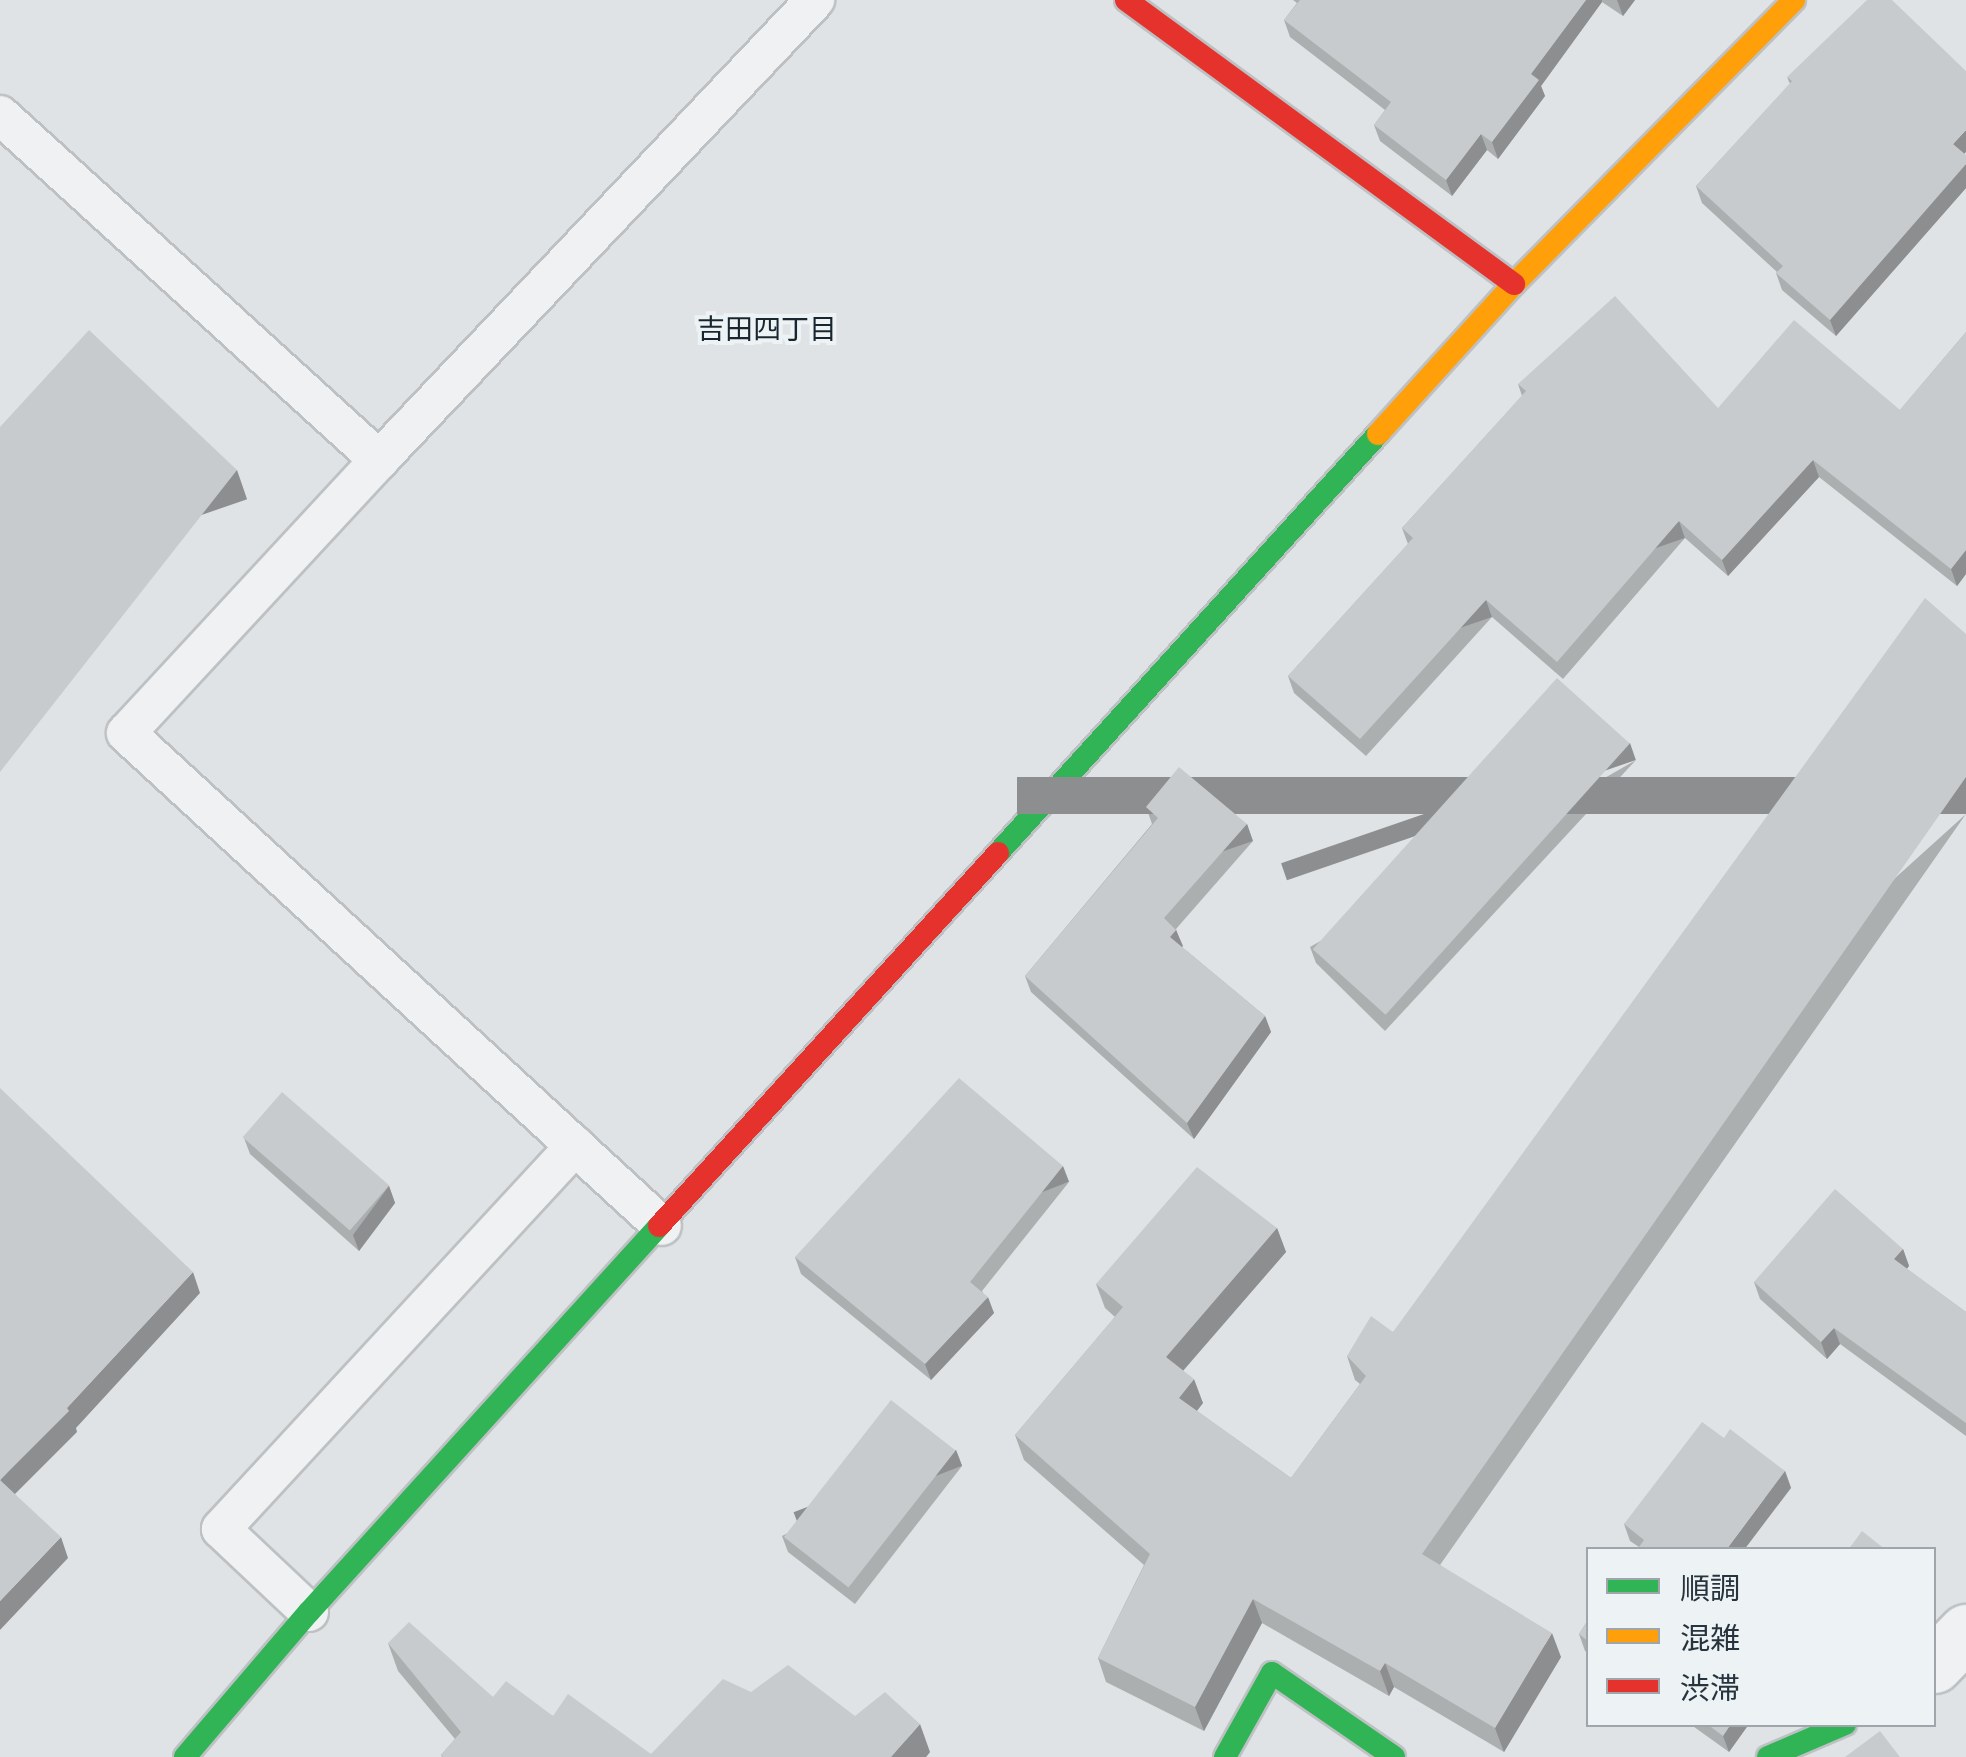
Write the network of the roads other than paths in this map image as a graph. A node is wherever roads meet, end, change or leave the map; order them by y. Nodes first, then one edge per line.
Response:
1 (815, 0) edge
2 (1126, 0) edge
3 (1794, 0) edge
4 (0, 115) edge
5 (1514, 284) junction
6 (379, 460) junction
7 (575, 1146) junction
8 (662, 1226) junction
9 (309, 1612) junction
10 (1966, 1632) edge
11 (1936, 1662) edge
12 (1838, 1727) edge
13 (185, 1757) edge
14 (1224, 1757) edge
15 (1394, 1757) edge
16 (1768, 1757) edge

1 - 6 lane
2 - 5 street
3 - 5 street
4 - 6 lane
5 - 8 street
6 - 7 lane
7 - 8 lane
7 - 9 lane
8 - 9 street
9 - 13 street
10 - 11 street
12 - 16 street
14 - 15 street

